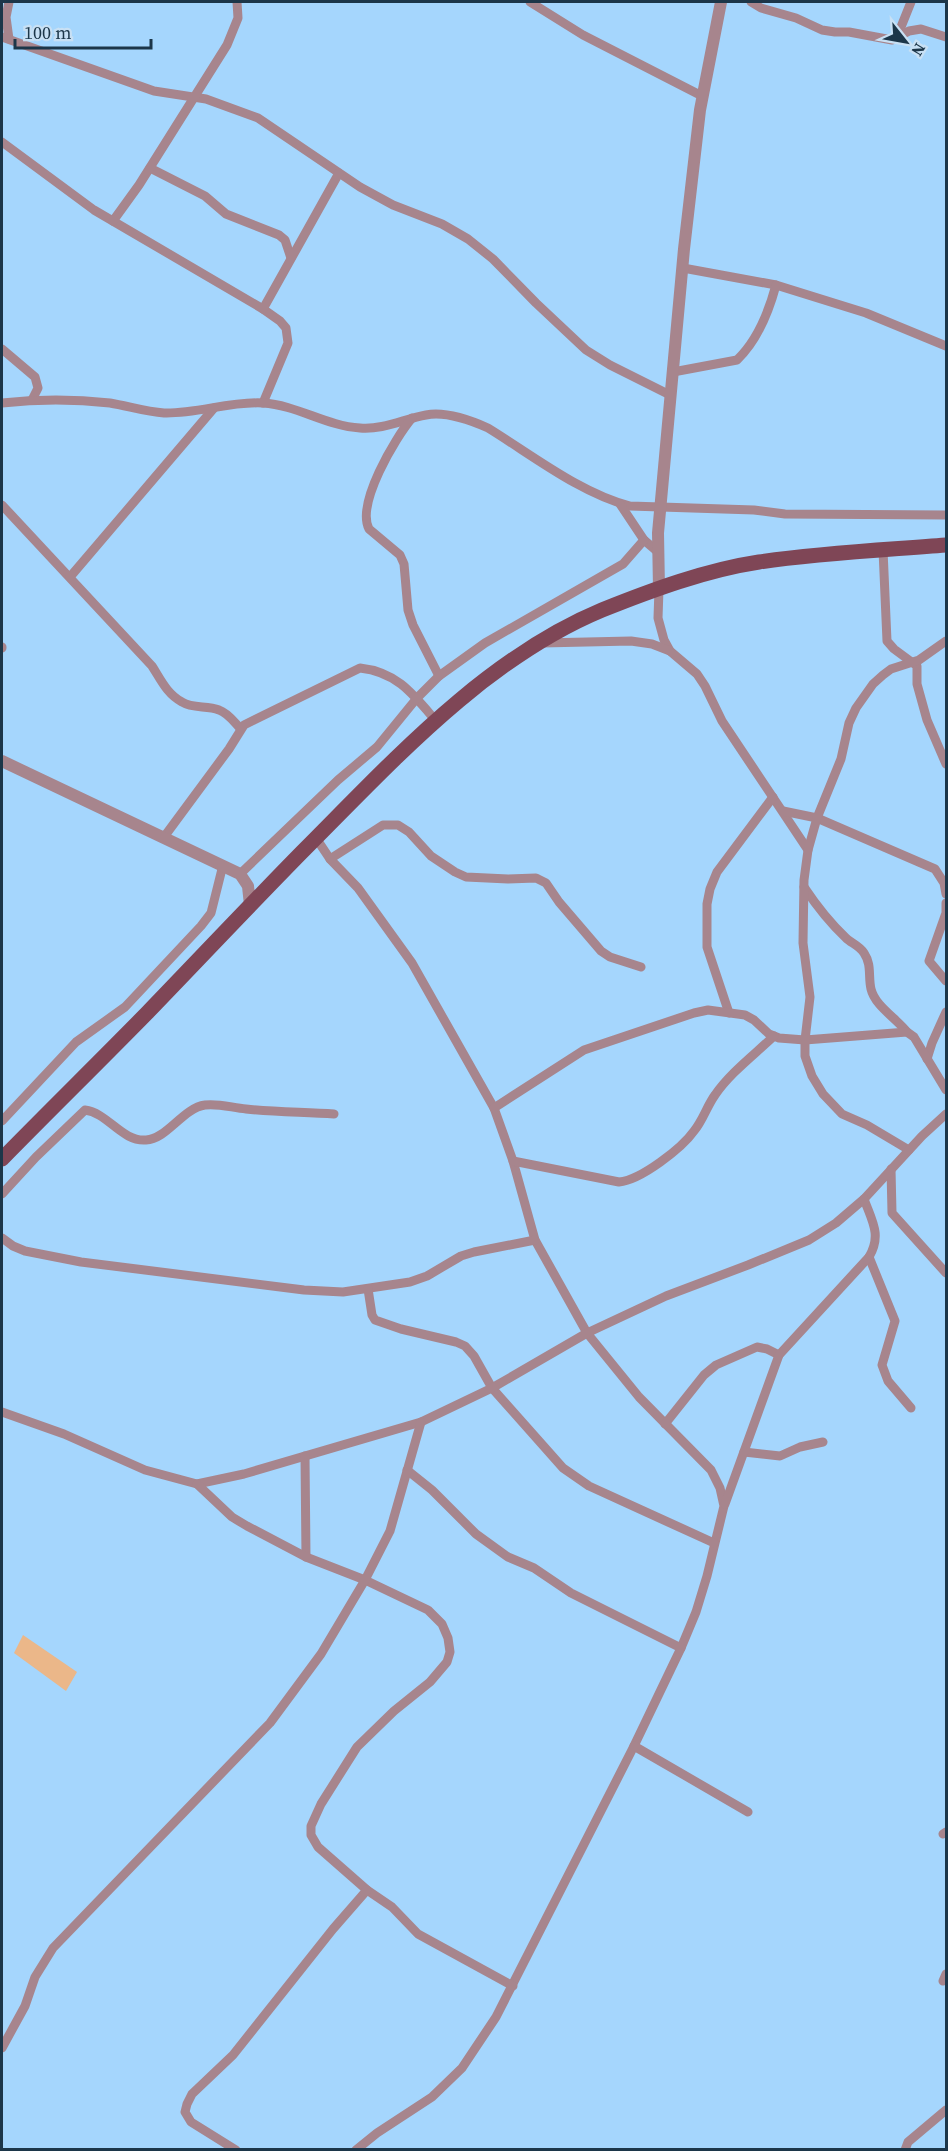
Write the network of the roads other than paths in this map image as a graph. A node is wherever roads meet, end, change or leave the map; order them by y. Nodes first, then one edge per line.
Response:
1 (9, 2) edge
2 (237, 2) edge
3 (530, 2) edge
4 (721, 2) edge
5 (751, 2) edge
6 (911, 2) edge
7 (897, 37) junction
8 (946, 37) edge
9 (5, 38) edge
10 (702, 96) junction
11 (195, 97) junction
12 (2, 142) edge
13 (150, 168) junction
14 (339, 173) junction
15 (113, 221) junction
16 (291, 258) junction
17 (683, 268) junction
18 (776, 285) junction
19 (263, 309) junction
20 (946, 346) edge
21 (2, 349) edge
22 (673, 372) junction
23 (670, 395) junction
24 (32, 400) junction
25 (2, 403) edge
26 (263, 403) junction
27 (214, 408) junction
28 (412, 418) junction
29 (620, 504) junction
30 (2, 505) edge
31 (660, 507) junction
32 (946, 515) edge
33 (644, 540) junction
34 (946, 545) edge
35 (883, 550) junction
36 (658, 552) junction
37 (70, 577) junction
38 (659, 589) junction
39 (946, 641) edge
40 (537, 643) junction
41 (670, 651) junction
42 (913, 662) junction
43 (439, 676) junction
44 (417, 698) junction
45 (436, 721) junction
46 (240, 728) junction
47 (2, 761) edge
48 (946, 764) edge
49 (773, 797) junction
50 (783, 811) junction
51 (817, 818) junction
52 (164, 837) junction
53 (316, 838) junction
54 (808, 850) junction
55 (330, 859) junction
56 (223, 865) junction
57 (240, 874) junction
58 (804, 885) junction
59 (946, 894) edge
60 (946, 903) edge
61 (250, 905) junction
62 (641, 967) dead end
63 (946, 981) edge
64 (946, 1012) edge
65 (729, 1013) junction
66 (907, 1032) junction
67 (774, 1036) junction
68 (805, 1040) junction
69 (927, 1059) junction
70 (946, 1090) edge
71 (494, 1108) junction
72 (334, 1114) dead end
73 (946, 1114) edge
74 (2, 1121) edge
75 (909, 1150) junction
76 (2, 1158) edge
77 (513, 1161) junction
78 (891, 1169) junction
79 (2, 1194) edge
80 (864, 1199) junction
81 (2, 1238) edge
82 (535, 1240) junction
83 (870, 1257) junction
84 (946, 1273) edge
85 (368, 1289) junction
86 (587, 1333) junction
87 (779, 1355) junction
88 (492, 1388) junction
89 (911, 1408) dead end
90 (2, 1412) edge
91 (421, 1422) junction
92 (665, 1424) junction
93 (823, 1442) dead end
94 (744, 1452) junction
95 (305, 1456) junction
96 (407, 1470) junction
97 (197, 1484) junction
98 (724, 1506) junction
99 (714, 1543) junction
100 (306, 1557) junction
101 (365, 1580) junction
102 (681, 1648) junction
103 (634, 1746) junction
104 (748, 1812) dead end
105 (367, 1890) junction
106 (513, 1986) junction
107 (2, 2048) edge
108 (946, 2109) edge
109 (236, 2150) edge
110 (356, 2150) edge
111 (905, 2150) edge

1 - 9 street
2 - 11 street
3 - 10 street
4 - 10 street
5 - 7 street
6 - 7 street
7 - 8 street
9 - 11 street
10 - 17 street
11 - 13 street
11 - 14 street
12 - 15 street
13 - 15 street
13 - 16 street
14 - 16 street
14 - 23 street
15 - 19 street
16 - 19 street
17 - 18 street
17 - 22 street
18 - 20 street
18 - 22 street
19 - 26 street
21 - 24 street
22 - 23 street
23 - 31 street
24 - 25 street
24 - 27 street
26 - 27 street
26 - 28 street
27 - 37 street
28 - 29 street
28 - 43 street
29 - 31 street
29 - 33 street
30 - 37 street
31 - 32 street
31 - 36 street
33 - 36 street
33 - 43 street
34 - 35 main road
35 - 38 main road
35 - 42 street
36 - 38 street
37 - 46 street
38 - 40 main road
38 - 41 street
39 - 42 street
40 - 41 street
40 - 45 main road
41 - 49 street
42 - 48 street
42 - 51 street
43 - 44 street
44 - 45 street
44 - 46 street
44 - 57 street
45 - 53 main road
46 - 52 street
47 - 52 street
49 - 50 street
49 - 65 street
50 - 51 street
50 - 54 street
51 - 54 street
51 - 59 street
52 - 56 street
53 - 55 street
53 - 61 main road
54 - 58 street
55 - 62 street
55 - 71 street
56 - 57 street
56 - 74 street
57 - 61 street
58 - 66 street
58 - 68 street
60 - 63 street
61 - 76 main road
64 - 69 street
65 - 67 street
65 - 71 street
66 - 68 street
66 - 69 street
67 - 68 street
67 - 77 street
68 - 75 street
69 - 70 street
71 - 77 street
72 - 79 street
73 - 75 street
75 - 78 street
77 - 82 street
78 - 80 street
78 - 84 street
80 - 83 street
80 - 86 street
81 - 85 street
82 - 85 street
82 - 86 street
83 - 87 street
83 - 89 street
85 - 88 street
86 - 88 street
86 - 92 street
87 - 92 street
87 - 94 street
88 - 91 street
88 - 99 street
90 - 97 street
91 - 95 street
91 - 96 street
92 - 98 street
93 - 94 street
94 - 98 street
95 - 97 street
95 - 100 street
96 - 101 street
96 - 102 street
97 - 100 street
98 - 99 street
99 - 102 street
100 - 101 street
101 - 105 street
101 - 107 street
102 - 103 street
103 - 104 street
103 - 106 street
105 - 106 street
105 - 109 street
106 - 110 street
108 - 111 street

